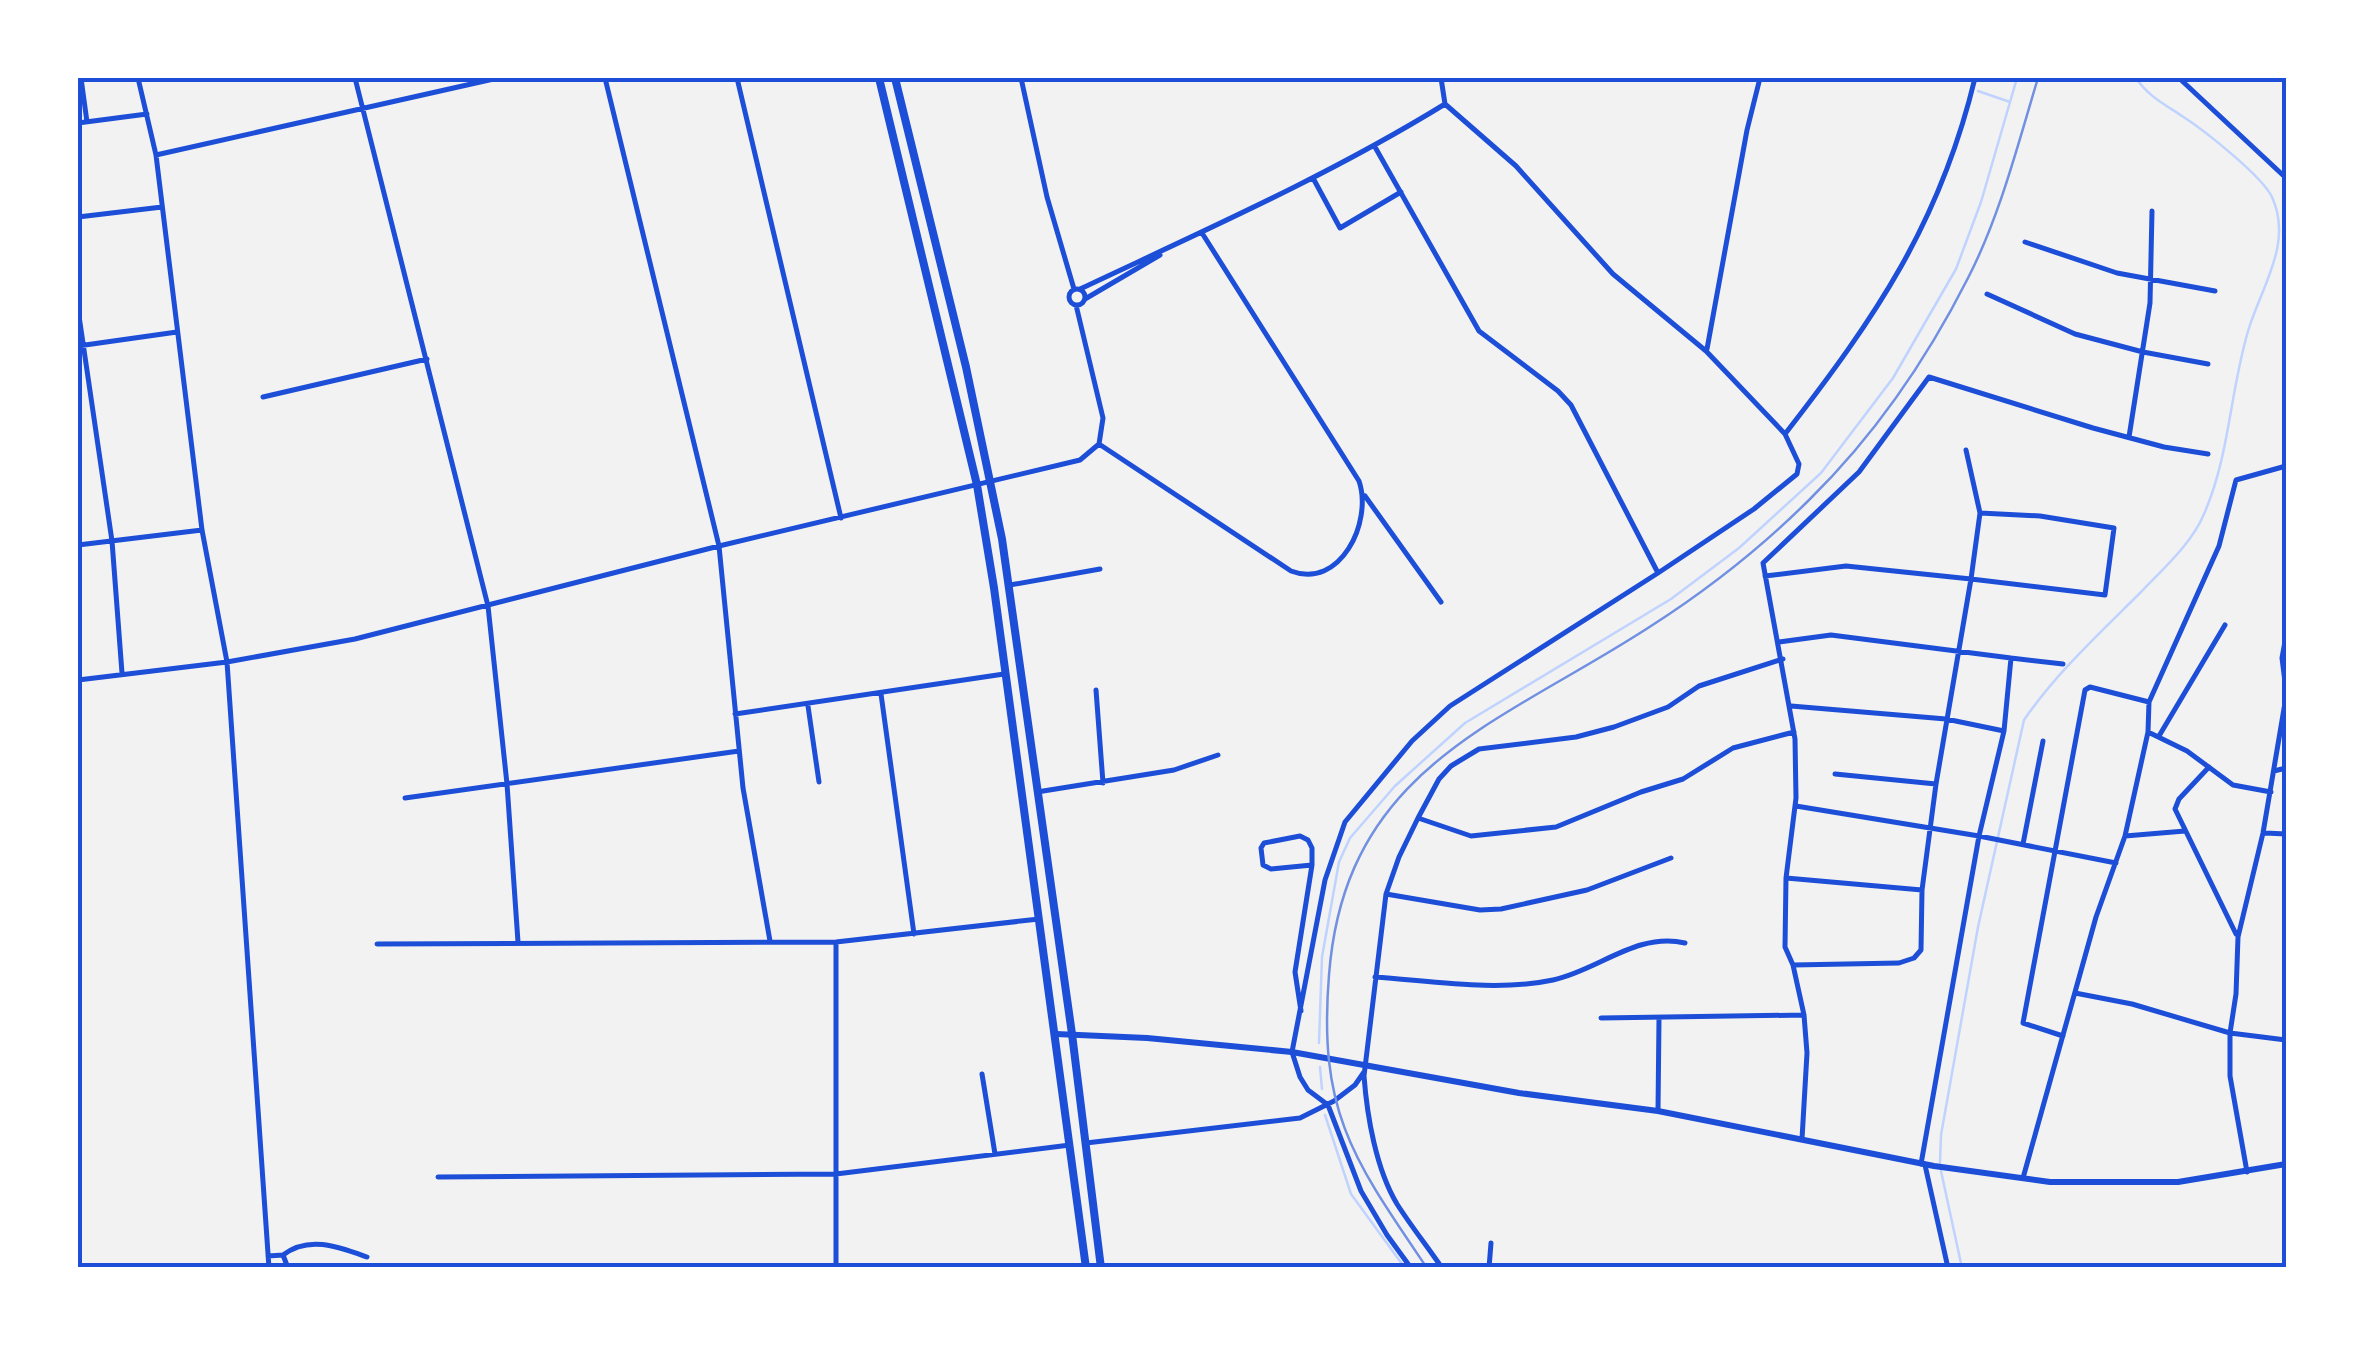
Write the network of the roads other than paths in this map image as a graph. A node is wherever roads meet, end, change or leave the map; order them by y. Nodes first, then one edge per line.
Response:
1 (82, 78) edge
2 (138, 78) edge
3 (355, 78) edge
4 (498, 78) edge
5 (605, 78) edge
6 (738, 78) edge
7 (879, 78) edge
8 (895, 78) edge
9 (1021, 78) edge
10 (1441, 78) edge
11 (1760, 78) edge
12 (1974, 78) edge
13 (2178, 78) edge
14 (474, 80) edge
15 (1445, 104) junction
16 (362, 109) junction
17 (147, 114) junction
18 (87, 122) junction
19 (78, 123) edge
20 (1375, 147) junction
21 (156, 155) junction
22 (1313, 178) junction
23 (2286, 178) edge
24 (1400, 192) junction
25 (162, 206) junction
26 (2152, 211) dead end
27 (78, 217) edge
28 (1202, 232) junction
29 (2025, 242) dead end
30 (1162, 253) junction
31 (2151, 280) junction
32 (1077, 289) junction
33 (2214, 290) dead end
34 (1987, 294) dead end
35 (1085, 299) junction
36 (1076, 305) junction
37 (78, 309) edge
38 (176, 332) junction
39 (80, 346) edge
40 (1706, 350) junction
41 (2143, 352) junction
42 (427, 358) junction
43 (2208, 364) dead end
44 (263, 396) dead end
45 (1786, 434) junction
46 (2129, 438) junction
47 (1099, 444) junction
48 (1966, 450) dead end
49 (2208, 454) dead end
50 (2286, 466) edge
51 (991, 482) junction
52 (977, 486) junction
53 (1363, 494) junction
54 (1980, 513) junction
55 (840, 518) junction
56 (202, 530) junction
57 (112, 541) junction
58 (78, 545) edge
59 (719, 546) junction
60 (1100, 569) dead end
61 (1658, 573) junction
62 (1765, 576) junction
63 (1971, 579) junction
64 (1009, 585) junction
65 (1441, 602) dead end
66 (488, 606) junction
67 (2225, 625) dead end
68 (2286, 636) edge
69 (1779, 642) junction
70 (1957, 652) junction
71 (2011, 658) junction
72 (1783, 659) junction
73 (227, 662) junction
74 (2064, 664) dead end
75 (122, 674) junction
76 (1006, 674) junction
77 (78, 680) edge
78 (1096, 690) dead end
79 (881, 694) junction
80 (2286, 694) edge
81 (2149, 702) junction
82 (808, 704) junction
83 (1791, 706) junction
84 (735, 714) junction
85 (1946, 719) junction
86 (2004, 730) junction
87 (1794, 732) junction
88 (2148, 732) junction
89 (2159, 736) junction
90 (2044, 741) dead end
91 (739, 751) junction
92 (1218, 755) dead end
93 (2209, 767) junction
94 (2286, 768) edge
95 (2274, 771) junction
96 (1835, 774) dead end
97 (819, 782) dead end
98 (507, 784) junction
99 (1103, 784) junction
100 (1936, 784) junction
101 (1038, 792) junction
102 (2270, 792) junction
103 (405, 798) dead end
104 (1796, 806) junction
105 (1418, 818) junction
106 (1930, 826) junction
107 (2185, 831) junction
108 (2263, 833) junction
109 (2286, 834) edge
110 (1979, 836) junction
111 (2125, 836) junction
112 (2023, 844) junction
113 (2055, 852) junction
114 (1671, 858) dead end
115 (2116, 863) junction
116 (1312, 865) junction
117 (1786, 878) junction
118 (1922, 890) junction
119 (1386, 894) junction
120 (1039, 919) junction
121 (914, 934) junction
122 (2238, 937) junction
123 (518, 942) junction
124 (770, 942) junction
125 (836, 942) junction
126 (1686, 943) dead end
127 (377, 944) dead end
128 (1793, 965) junction
129 (1375, 977) junction
130 (2075, 993) junction
131 (1302, 1014) junction
132 (1804, 1015) junction
133 (1602, 1018) dead end
134 (1659, 1018) junction
135 (2230, 1033) junction
136 (1056, 1034) junction
137 (1072, 1034) junction
138 (2063, 1036) junction
139 (2286, 1040) edge
140 (1292, 1052) junction
141 (1365, 1068) junction
142 (982, 1074) dead end
143 (1328, 1104) junction
144 (1658, 1111) junction
145 (1802, 1138) junction
146 (1086, 1143) junction
147 (1070, 1145) junction
148 (995, 1154) junction
149 (1923, 1164) junction
150 (2286, 1164) edge
151 (2248, 1173) junction
152 (836, 1174) junction
153 (438, 1177) dead end
154 (2023, 1178) junction
155 (1492, 1243) dead end
156 (283, 1255) junction
157 (268, 1256) junction
158 (367, 1256) dead end
159 (269, 1268) edge
160 (288, 1268) edge
161 (836, 1268) edge
162 (1086, 1268) edge
163 (1101, 1268) edge
164 (1411, 1268) edge
165 (1442, 1268) edge
166 (1489, 1268) edge
167 (1948, 1268) edge

1 - 18 street
2 - 17 street
3 - 16 street
4 - 14 street
5 - 59 street
6 - 55 street
7 - 52 main road
8 - 51 main road
9 - 32 street
10 - 15 street
11 - 40 street
12 - 45 street
13 - 23 street
14 - 16 street
15 - 20 street
15 - 40 street
16 - 21 street
16 - 42 street
17 - 18 street
17 - 21 street
18 - 19 street
20 - 22 street
20 - 24 street
21 - 25 street
22 - 24 street
22 - 28 street
24 - 61 street
25 - 27 street
25 - 38 street
26 - 31 street
28 - 30 street
28 - 53 street
29 - 31 street
30 - 32 street
30 - 35 street
31 - 33 street
31 - 41 street
32 - 35 street
32 - 36 street
34 - 41 street
35 - 36 street
36 - 47 street
37 - 39 street
38 - 39 street
38 - 56 street
39 - 57 street
40 - 45 street
41 - 43 street
41 - 46 street
42 - 44 street
42 - 66 street
45 - 61 street
46 - 49 street
46 - 62 street
47 - 51 street
47 - 53 street
48 - 54 street
50 - 81 street
51 - 52 street
51 - 64 main road
52 - 55 street
52 - 76 main road
53 - 65 street
54 - 63 street
54 - 63 street
55 - 59 street
56 - 57 street
56 - 73 street
57 - 58 street
57 - 75 street
59 - 66 street
59 - 84 street
60 - 64 street
61 - 131 street
62 - 63 street
62 - 69 street
63 - 70 street
64 - 101 main road
66 - 73 street
66 - 98 street
67 - 89 street
68 - 80 street
69 - 70 street
69 - 72 street
70 - 71 street
70 - 85 street
71 - 74 street
71 - 86 street
72 - 83 street
72 - 105 street
73 - 75 street
73 - 157 street
75 - 77 street
76 - 79 street
76 - 120 main road
78 - 99 street
79 - 82 street
79 - 121 street
80 - 95 street
81 - 88 street
81 - 113 street
82 - 84 street
82 - 97 street
83 - 85 street
83 - 87 street
84 - 91 street
85 - 86 street
85 - 100 street
86 - 110 street
87 - 104 street
87 - 105 street
88 - 89 street
88 - 111 street
89 - 93 street
90 - 112 street
91 - 98 street
91 - 124 street
92 - 99 street
93 - 102 street
93 - 107 street
94 - 95 street
95 - 102 street
96 - 100 street
98 - 103 street
98 - 123 street
99 - 101 street
100 - 106 street
101 - 137 main road
102 - 108 street
104 - 106 street
104 - 117 street
105 - 119 street
106 - 110 street
106 - 118 street
107 - 111 street
107 - 122 street
108 - 109 street
108 - 122 street
110 - 112 street
110 - 149 street
111 - 115 street
112 - 113 street
113 - 115 street
113 - 138 street
114 - 119 street
115 - 130 street
116 - 116 street
116 - 131 street
117 - 118 street
117 - 128 street
118 - 128 street
119 - 129 street
120 - 121 street
120 - 136 main road
121 - 125 street
122 - 135 street
123 - 124 street
123 - 127 street
124 - 125 street
125 - 152 street
126 - 129 street
128 - 132 street
129 - 141 street
130 - 135 street
130 - 138 street
131 - 140 street
132 - 134 street
132 - 145 street
133 - 134 street
134 - 144 street
135 - 139 street
135 - 151 street
136 - 137 main road
136 - 147 main road
137 - 140 main road
137 - 146 main road
138 - 154 street
140 - 141 main road
140 - 143 street
141 - 143 street
141 - 144 main road
141 - 165 street
142 - 148 street
143 - 146 street
143 - 164 street
144 - 145 main road
145 - 149 main road
146 - 163 main road
147 - 148 street
147 - 162 main road
148 - 152 street
149 - 154 main road
149 - 167 street
150 - 151 main road
151 - 154 main road
152 - 153 street
152 - 161 street
155 - 166 street
156 - 157 street
156 - 158 street
156 - 160 street
157 - 159 street

